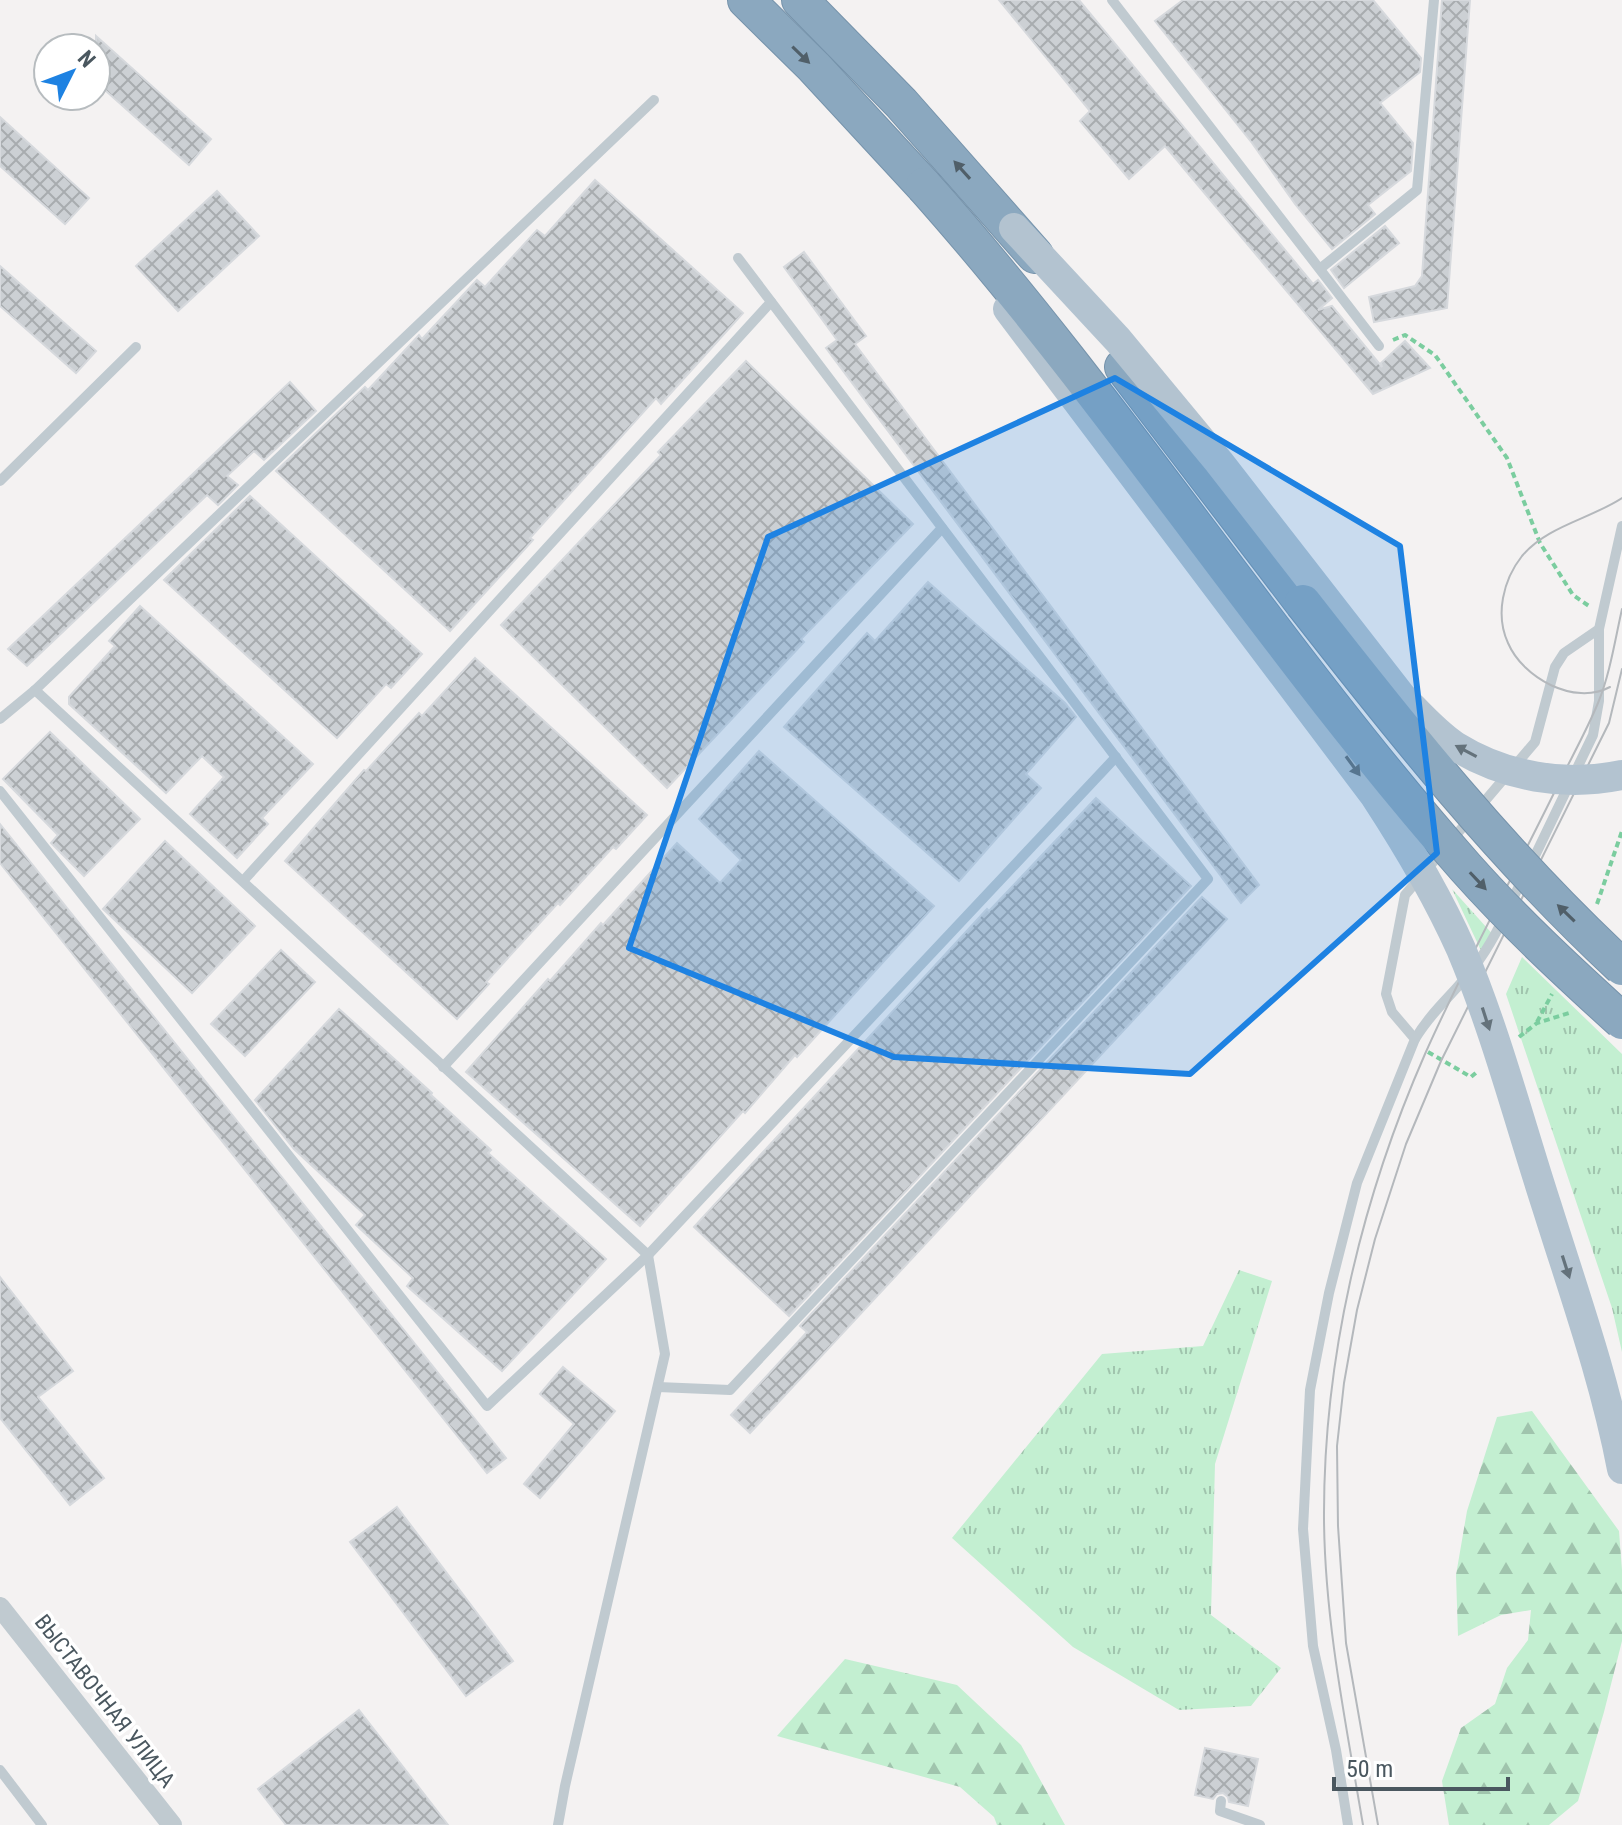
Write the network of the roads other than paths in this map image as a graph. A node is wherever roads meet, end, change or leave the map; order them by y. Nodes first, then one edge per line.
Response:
1 (746, 0) edge
2 (800, 0) edge
3 (1112, 0) edge
4 (1434, 0) edge
5 (654, 100) dead end
6 (924, 186) junction
7 (1014, 228) junction
8 (738, 258) dead end
9 (1321, 268) junction
10 (771, 302) junction
11 (1379, 346) road end
12 (136, 347) dead end
13 (0, 481) edge
14 (1622, 526) edge
15 (942, 528) junction
16 (1599, 629) junction
17 (35, 690) junction
18 (0, 719) edge
19 (1116, 757) junction
20 (1622, 775) edge
21 (0, 791) edge
22 (243, 881) junction
23 (1622, 967) edge
24 (1622, 1021) edge
25 (1415, 1039) junction
26 (443, 1067) junction
27 (648, 1255) junction
28 (658, 1387) junction
29 (1622, 1469) edge
30 (0, 1607) edge
31 (0, 1770) edge
32 (1221, 1801) dead end
33 (42, 1825) edge
34 (172, 1825) edge
35 (558, 1825) edge
36 (1260, 1825) edge
37 (1348, 1825) edge

1 -> 6 highway
7 -> 2 highway
3 - 9 lane
4 - 9 lane
5 - 17 lane
6 -> 24 highway, bridge
6 -> 29 main road, bridge
20 -> 7 main road, bridge
23 -> 7 highway, bridge
8 - 10 lane
9 - 11 lane
10 - 15 lane
10 - 22 lane
12 - 13 lane
14 - 16 lane
15 - 19 lane
15 - 26 lane
16 - 25 lane
16 - 25 lane
17 - 18 lane
17 - 22 lane
19 - 27 lane
19 - 28 lane
21 - 27 lane
22 - 26 lane
25 - 37 lane
26 - 27 lane
27 - 28 lane
28 - 35 lane
30 - 34 street, ВЫСТАВОЧНАЯ УЛИЦА
31 - 33 lane
32 - 36 lane

